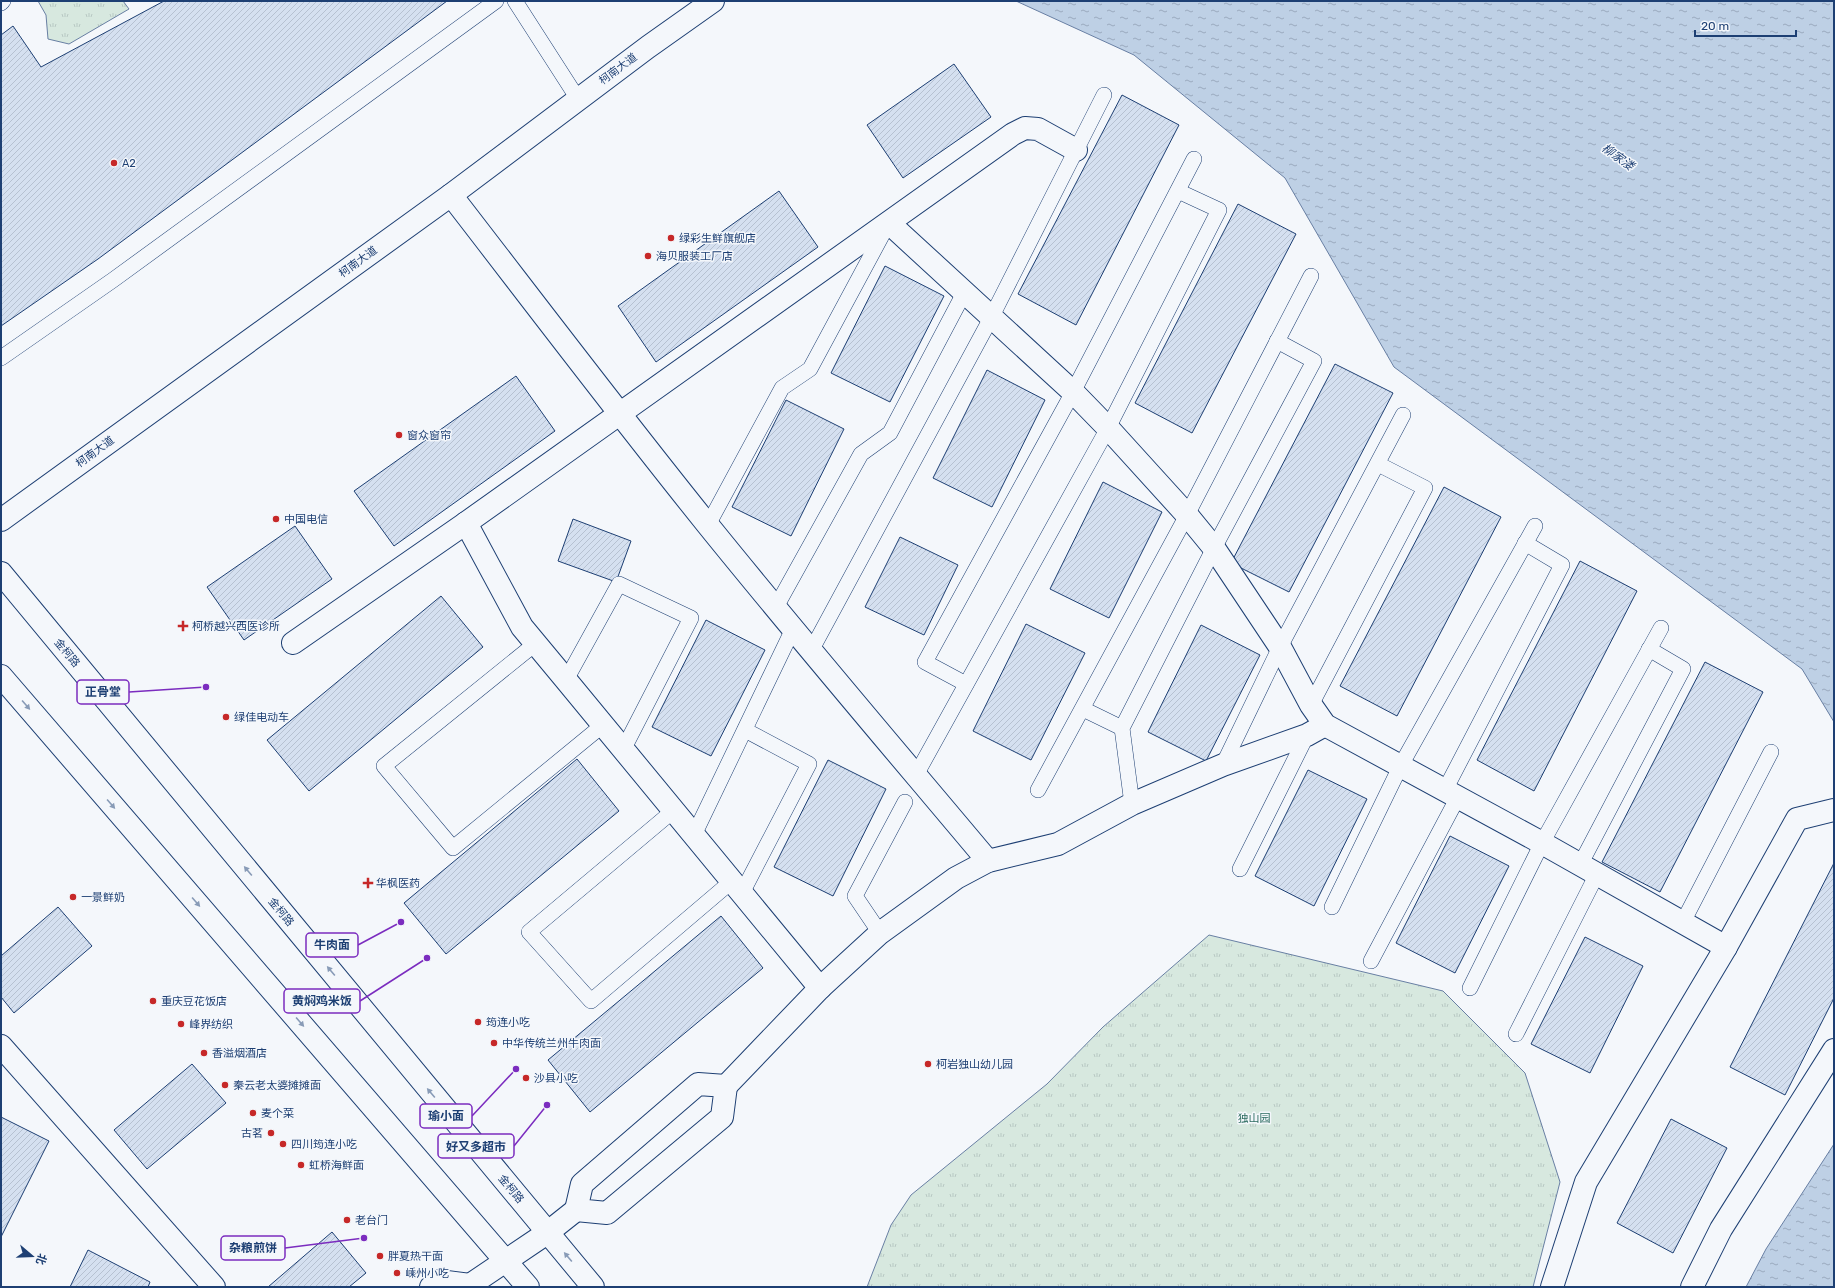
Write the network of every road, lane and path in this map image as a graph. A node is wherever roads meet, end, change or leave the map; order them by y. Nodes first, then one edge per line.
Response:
1 (496, 1) edge
2 (515, 1) edge
3 (713, 1) edge
4 (1104, 95) dead end
5 (578, 99) junction
6 (1076, 150) junction
7 (1194, 159) dead end
8 (1178, 191) junction
9 (451, 195) junction
10 (889, 223) junction
11 (1311, 276) dead end
12 (964, 293) junction
13 (991, 318) junction
14 (1277, 341) junction
15 (1, 358) edge
16 (1072, 392) junction
17 (619, 414) junction
18 (1403, 415) dead end
19 (1108, 428) junction
20 (1378, 464) junction
21 (1187, 515) junction
22 (1, 520) edge
23 (466, 523) junction
24 (708, 525) junction
25 (1535, 526) dead end
26 (1525, 543) junction
27 (1214, 548) junction
28 (1, 573) edge
29 (776, 607) junction
30 (1661, 628) dead end
31 (793, 629) junction
32 (293, 642) dead end
33 (535, 644) junction
34 (1280, 647) junction
35 (1649, 649) junction
36 (811, 651) junction
37 (1, 676) edge
38 (566, 680) junction
39 (966, 684) junction
40 (1311, 705) junction
41 (1083, 709) junction
42 (603, 725) junction
43 (1122, 728) junction
44 (744, 730) junction
45 (1316, 730) junction
46 (623, 750) junction
47 (1771, 752) dead end
48 (1224, 765) junction
49 (1400, 767) junction
50 (916, 775) junction
51 (1038, 790) dead end
52 (1451, 793) junction
53 (905, 802) dead end
54 (1132, 804) junction
55 (1834, 810) edge
56 (673, 811) junction
57 (694, 835) junction
58 (1542, 843) junction
59 (988, 862) junction
60 (1240, 869) dead end
61 (1588, 869) junction
62 (737, 887) junction
63 (1332, 906) dead end
64 (1683, 922) junction
65 (880, 933) junction
66 (1726, 947) junction
67 (1371, 960) dead end
68 (820, 988) junction
69 (1470, 988) dead end
70 (1516, 1034) dead end
71 (1, 1046) edge
72 (1834, 1050) edge
73 (726, 1086) junction
74 (576, 1210) junction
75 (547, 1233) junction
76 (506, 1261) junction
77 (469, 1286) edge
78 (214, 1287) edge
79 (431, 1287) edge
80 (528, 1287) edge
81 (593, 1287) edge
82 (1552, 1287) edge
83 (1692, 1287) edge

1 - 15 lane
2 - 5 lane
3 - 5 street, 柯南大道
4 - 6 lane
5 - 9 street, 柯南大道
6 - 10 street
6 - 13 lane
7 - 8 lane
8 - 16 lane
8 - 19 lane
9 - 17 street
9 - 22 street, 柯南大道
10 - 12 street
10 - 17 street
10 - 24 lane
11 - 14 lane
12 - 13 street
12 - 29 lane
13 - 16 street
13 - 36 lane
14 - 21 lane
14 - 27 lane
16 - 19 street
16 - 39 lane
17 - 23 street
17 - 24 street
18 - 20 lane
19 - 21 street
19 - 39 lane
20 - 34 lane
20 - 40 lane
21 - 27 street
21 - 41 lane
23 - 32 street
23 - 33 street
24 - 29 street
25 - 26 lane
26 - 49 lane
26 - 52 lane
27 - 34 street
27 - 43 lane
75 -> 28 street, 金柯路
29 - 31 street
30 - 35 lane
31 - 36 street
31 - 44 lane
33 - 38 street
33 - 42 lane
34 - 40 street
34 - 48 lane
35 - 58 lane
35 - 61 lane
36 - 50 street
37 -> 76 street
38 - 42 street
38 - 46 lane
39 - 50 lane
40 - 45 street
41 - 43 lane
41 - 51 lane
42 - 46 street
43 - 54 lane
44 - 57 lane
44 - 62 lane
45 - 48 street
45 - 49 street
45 - 60 lane
46 - 56 street
47 - 64 lane
48 - 54 street
49 - 52 street
49 - 63 lane
50 - 59 street
52 - 58 street
52 - 67 lane
53 - 65 lane
54 - 59 street
55 - 66 street
56 - 57 street
56 - 62 lane
57 - 62 street
58 - 61 street
58 - 69 lane
59 - 65 street
61 - 64 street
61 - 70 lane
62 - 68 street
64 - 66 street
65 - 68 street
66 - 82 street
68 - 73 street
71 - 78 street
72 - 83 street
73 - 74 street
73 - 74 street
74 - 75 street
75 - 76 street
81 -> 75 street, 金柯路
76 - 77 street
76 - 80 street
77 - 79 street

